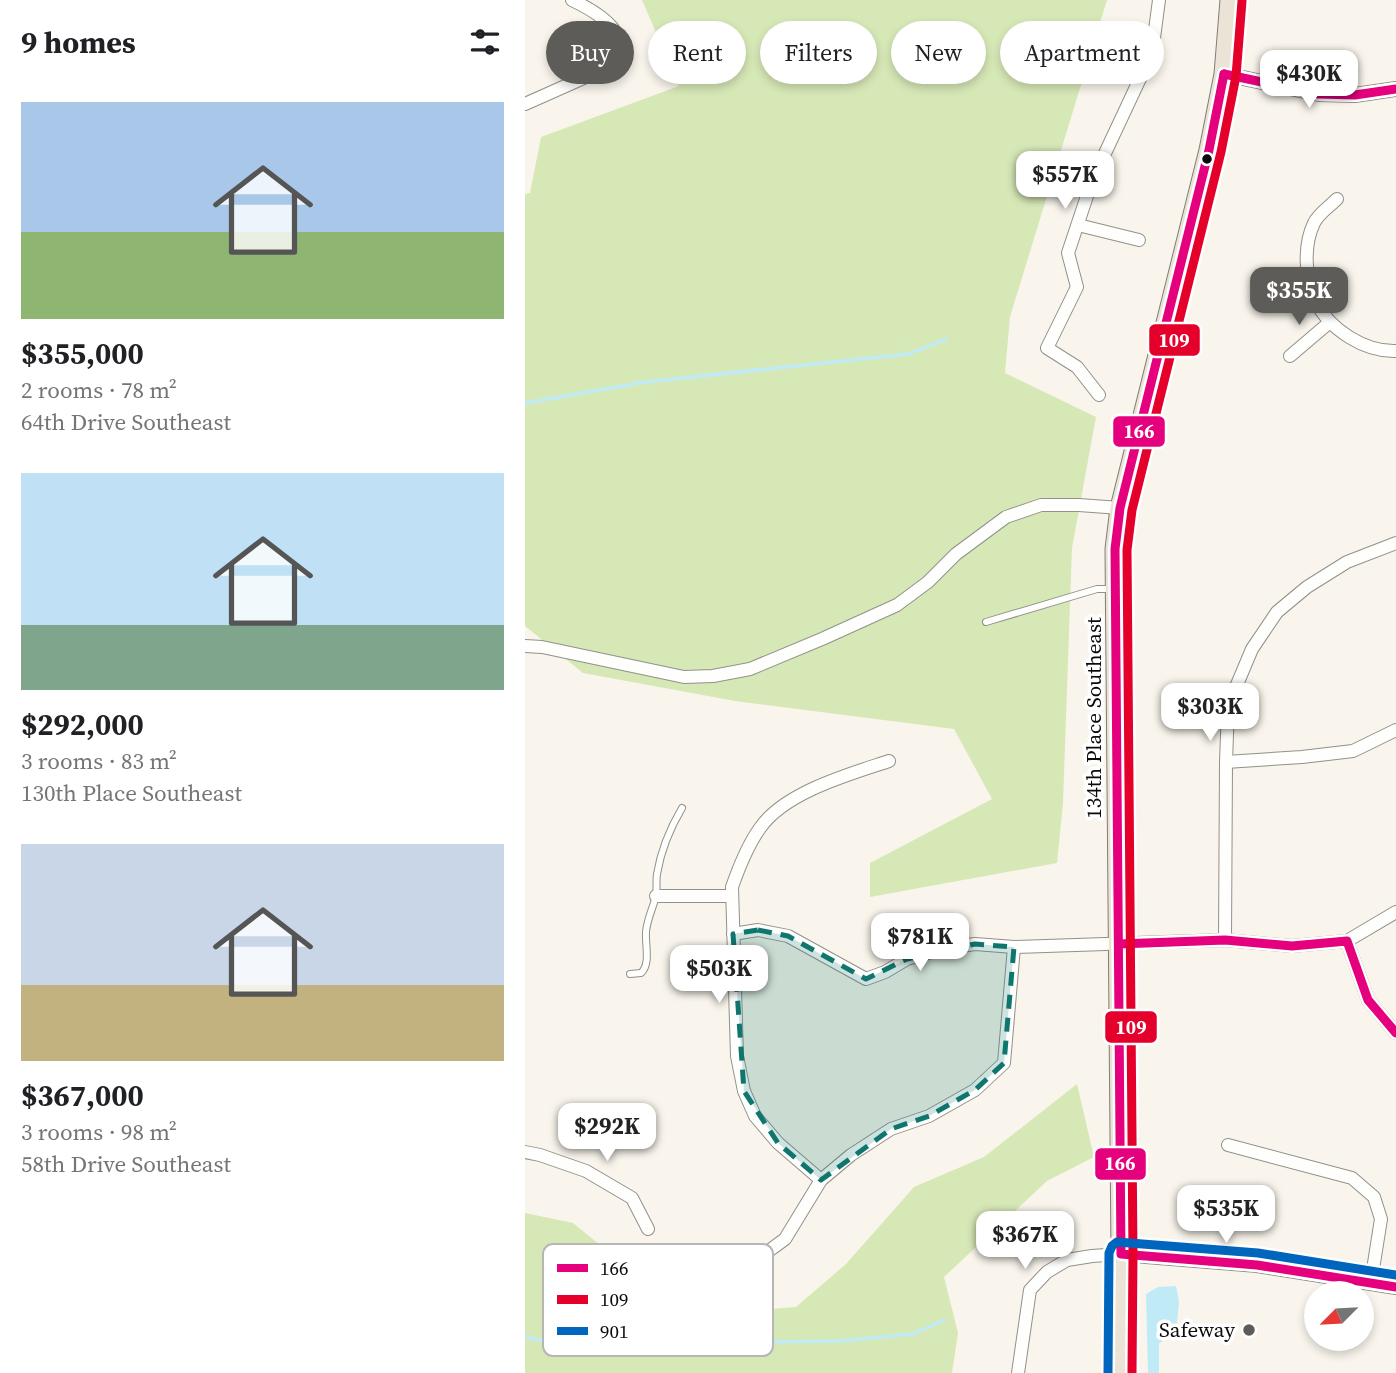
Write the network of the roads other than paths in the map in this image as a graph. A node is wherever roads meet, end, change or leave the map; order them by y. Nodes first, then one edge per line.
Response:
1 (572, 0) edge
2 (1159, 0) edge
3 (1230, 0) edge
4 (1224, 74) junction
5 (1396, 89) edge
6 (525, 104) edge
7 (1337, 199) dead end
8 (1078, 225) junction
9 (1139, 240) dead end
10 (1330, 322) junction
11 (1396, 351) edge
12 (1290, 356) dead end
13 (1099, 395) dead end
14 (1120, 508) junction
15 (1396, 543) edge
16 (1116, 589) junction
17 (986, 621) dead end
18 (525, 646) edge
19 (1396, 730) edge
20 (889, 761) dead end
21 (1226, 762) junction
22 (682, 808) dead end
23 (656, 896) junction
24 (732, 896) junction
25 (1396, 912) edge
26 (733, 934) junction
27 (1225, 940) junction
28 (1347, 941) junction
29 (1119, 943) junction
30 (1014, 947) junction
31 (630, 974) dead end
32 (1396, 1033) edge
33 (1228, 1145) dead end
34 (525, 1152) edge
35 (821, 1180) junction
36 (648, 1228) dead end
37 (773, 1248) edge
38 (1121, 1254) junction
39 (1364, 1281) edge
40 (1371, 1281) edge
41 (1374, 1283) edge
42 (1396, 1287) edge
43 (1018, 1373) edge
44 (1120, 1373) edge

1 - 6 street
2 - 8 street
3 - 4 main road, 134th Place Southeast
4 - 5 street
4 - 14 main road, 134th Place Southeast
7 - 10 street
8 - 9 street
8 - 13 street
10 - 11 street
10 - 12 street
14 - 16 main road, 134th Place Southeast
14 - 18 street
15 - 21 street
16 - 17 lane
16 - 29 main road, 134th Place Southeast
19 - 21 street
20 - 24 street
21 - 27 street
22 - 23 lane
23 - 24 street
23 - 31 lane
24 - 26 street
25 - 28 street
26 - 30 street
26 - 35 street
27 - 28 street
27 - 29 street
28 - 32 street
29 - 30 street
29 - 38 main road, 134th Place Southeast
30 - 35 street
33 - 40 street
34 - 36 street
35 - 37 street
38 - 39 street
38 - 43 street
38 - 44 main road, 134th Place Southeast
41 - 42 street

